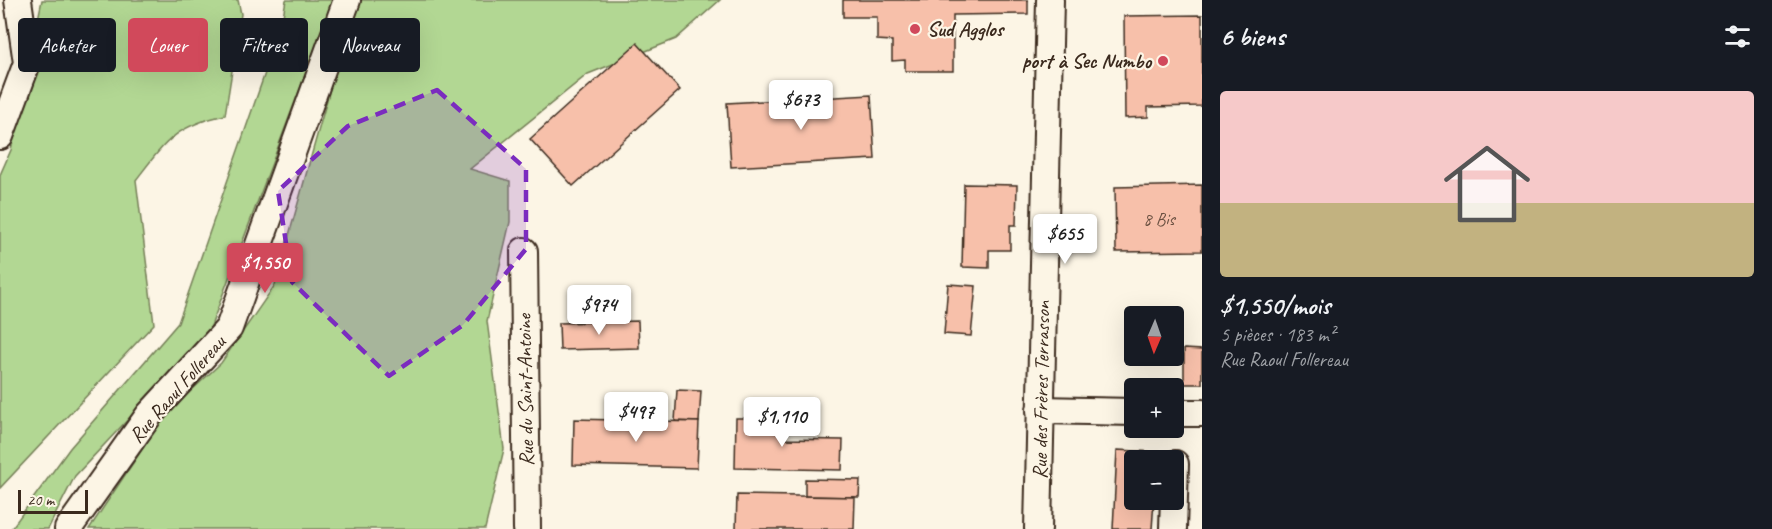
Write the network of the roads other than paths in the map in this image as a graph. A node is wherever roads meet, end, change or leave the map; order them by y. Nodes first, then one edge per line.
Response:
1 (18, 0) edge
2 (347, 0) edge
3 (1050, 0) edge
4 (0, 136) edge
5 (524, 250) dead end
6 (1040, 410) junction
7 (1124, 412) edge
8 (1184, 413) edge
9 (1202, 413) edge
10 (1174, 510) edge
11 (68, 529) edge
12 (526, 529) edge
13 (1038, 529) edge
14 (1173, 529) edge

1 - 4 street
2 - 11 street, Rue Raoul Follereau
3 - 6 street, Rue des Frères Terrasson
5 - 12 street, Rue du Saint-Antoine
6 - 7 street
6 - 13 street, Rue des Frères Terrasson
8 - 9 street
10 - 14 street

